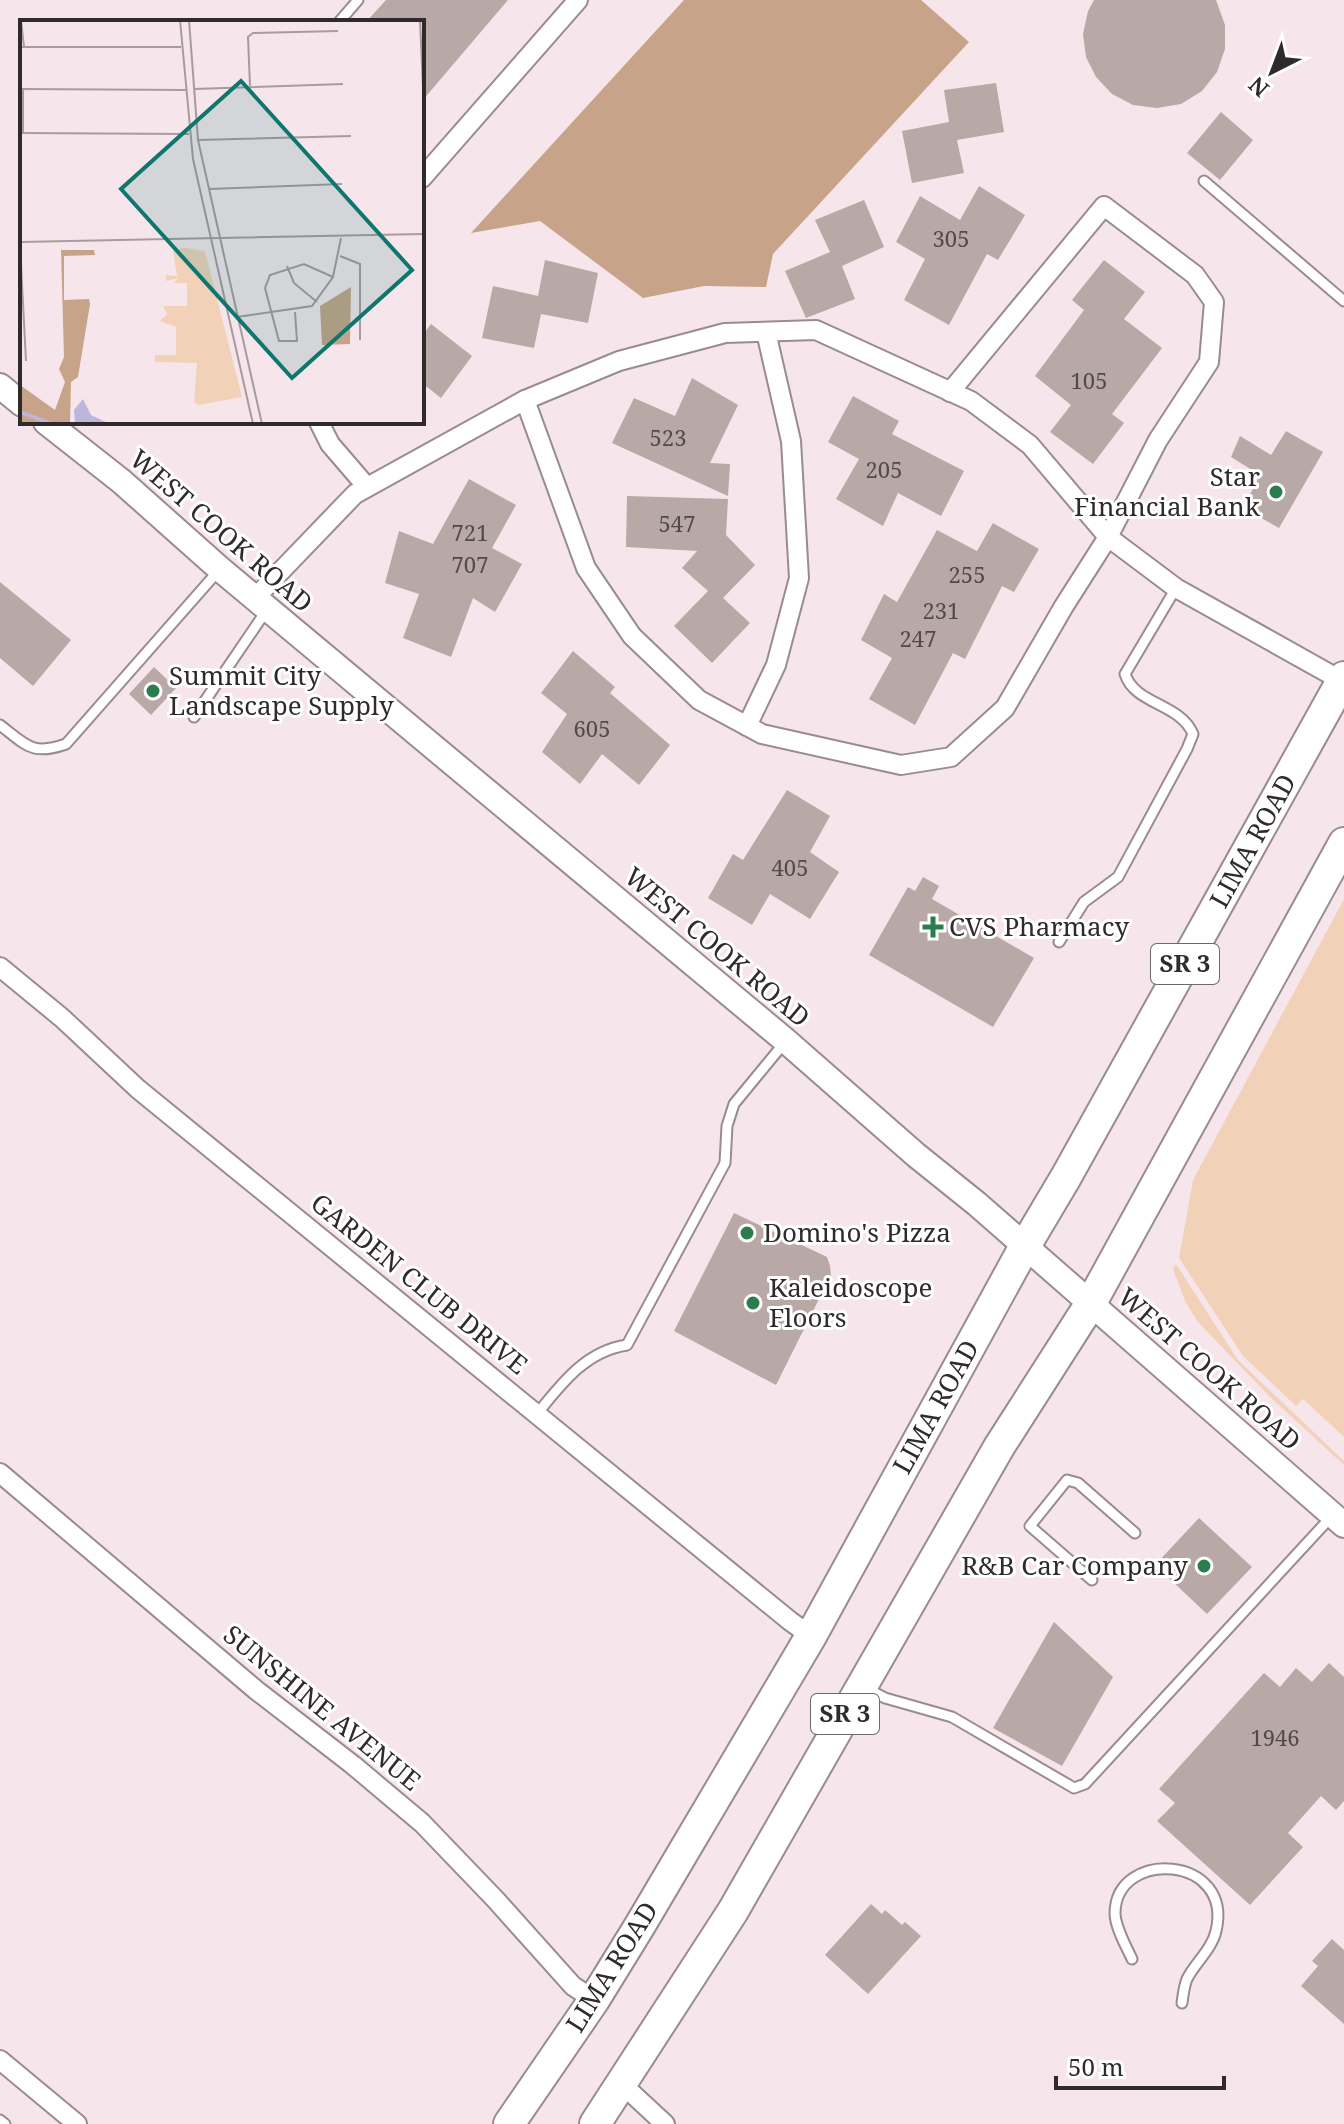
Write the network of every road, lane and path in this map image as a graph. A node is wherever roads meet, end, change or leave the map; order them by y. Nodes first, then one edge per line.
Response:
1 (358, 0) edge
2 (577, 1) edge
3 (341, 20) edge
4 (424, 176) edge
5 (1204, 181) dead end
6 (1344, 301) edge
7 (766, 332) junction
8 (0, 386) edge
9 (950, 392) junction
10 (525, 400) junction
11 (20, 402) edge
12 (49, 424) edge
13 (320, 424) edge
14 (367, 487) junction
15 (1108, 537) junction
16 (220, 569) junction
17 (1176, 588) junction
18 (261, 603) junction
19 (1343, 680) edge
20 (194, 717) dead end
21 (0, 725) edge
22 (747, 726) junction
23 (1344, 843) edge
24 (1059, 942) dead end
25 (0, 967) edge
26 (786, 1041) junction
27 (1025, 1246) junction
28 (1091, 1303) junction
29 (537, 1414) junction
30 (0, 1473) edge
31 (1338, 1520) edge
32 (1135, 1533) dead end
33 (1092, 1580) dead end
34 (811, 1636) junction
35 (861, 1685) junction
36 (1132, 1959) dead end
37 (594, 2000) junction
38 (1182, 2003) dead end
39 (0, 2060) edge
40 (623, 2085) junction
41 (0, 2120) edge
42 (5, 2124) edge
43 (77, 2124) edge
44 (509, 2124) edge
45 (595, 2124) edge
46 (665, 2124) edge

1 - 3 lane
2 - 4 street
5 - 6 lane
7 - 9 street
7 - 10 street
7 - 22 street
8 - 11 main road
9 - 15 street
9 - 15 street
10 - 14 street
10 - 22 street
12 - 16 main road, WEST COOK ROAD
13 - 14 street
14 - 18 street
15 - 17 street
15 - 22 street
16 - 18 main road, WEST COOK ROAD
16 - 21 lane
17 - 19 street
17 - 24 lane
18 - 20 lane
18 - 26 main road, WEST COOK ROAD
19 - 27 highway, LIMA ROAD / SR 3
23 - 28 highway, SR 3
25 - 29 street, GARDEN CLUB DRIVE
26 - 27 main road, WEST COOK ROAD
26 - 29 lane
27 - 28 main road, WEST COOK ROAD
27 - 34 highway, LIMA ROAD / SR 3
28 - 31 main road, WEST COOK ROAD
28 - 35 highway, SR 3
29 - 34 street, GARDEN CLUB DRIVE
30 - 37 street, SUNSHINE AVENUE
31 - 35 lane
32 - 33 lane
34 - 37 highway, LIMA ROAD / SR 3
35 - 40 highway, SR 3
36 - 38 lane
37 - 44 highway, LIMA ROAD / SR 3
39 - 43 street
40 - 45 highway, SR 3
40 - 46 street
41 - 42 lane

